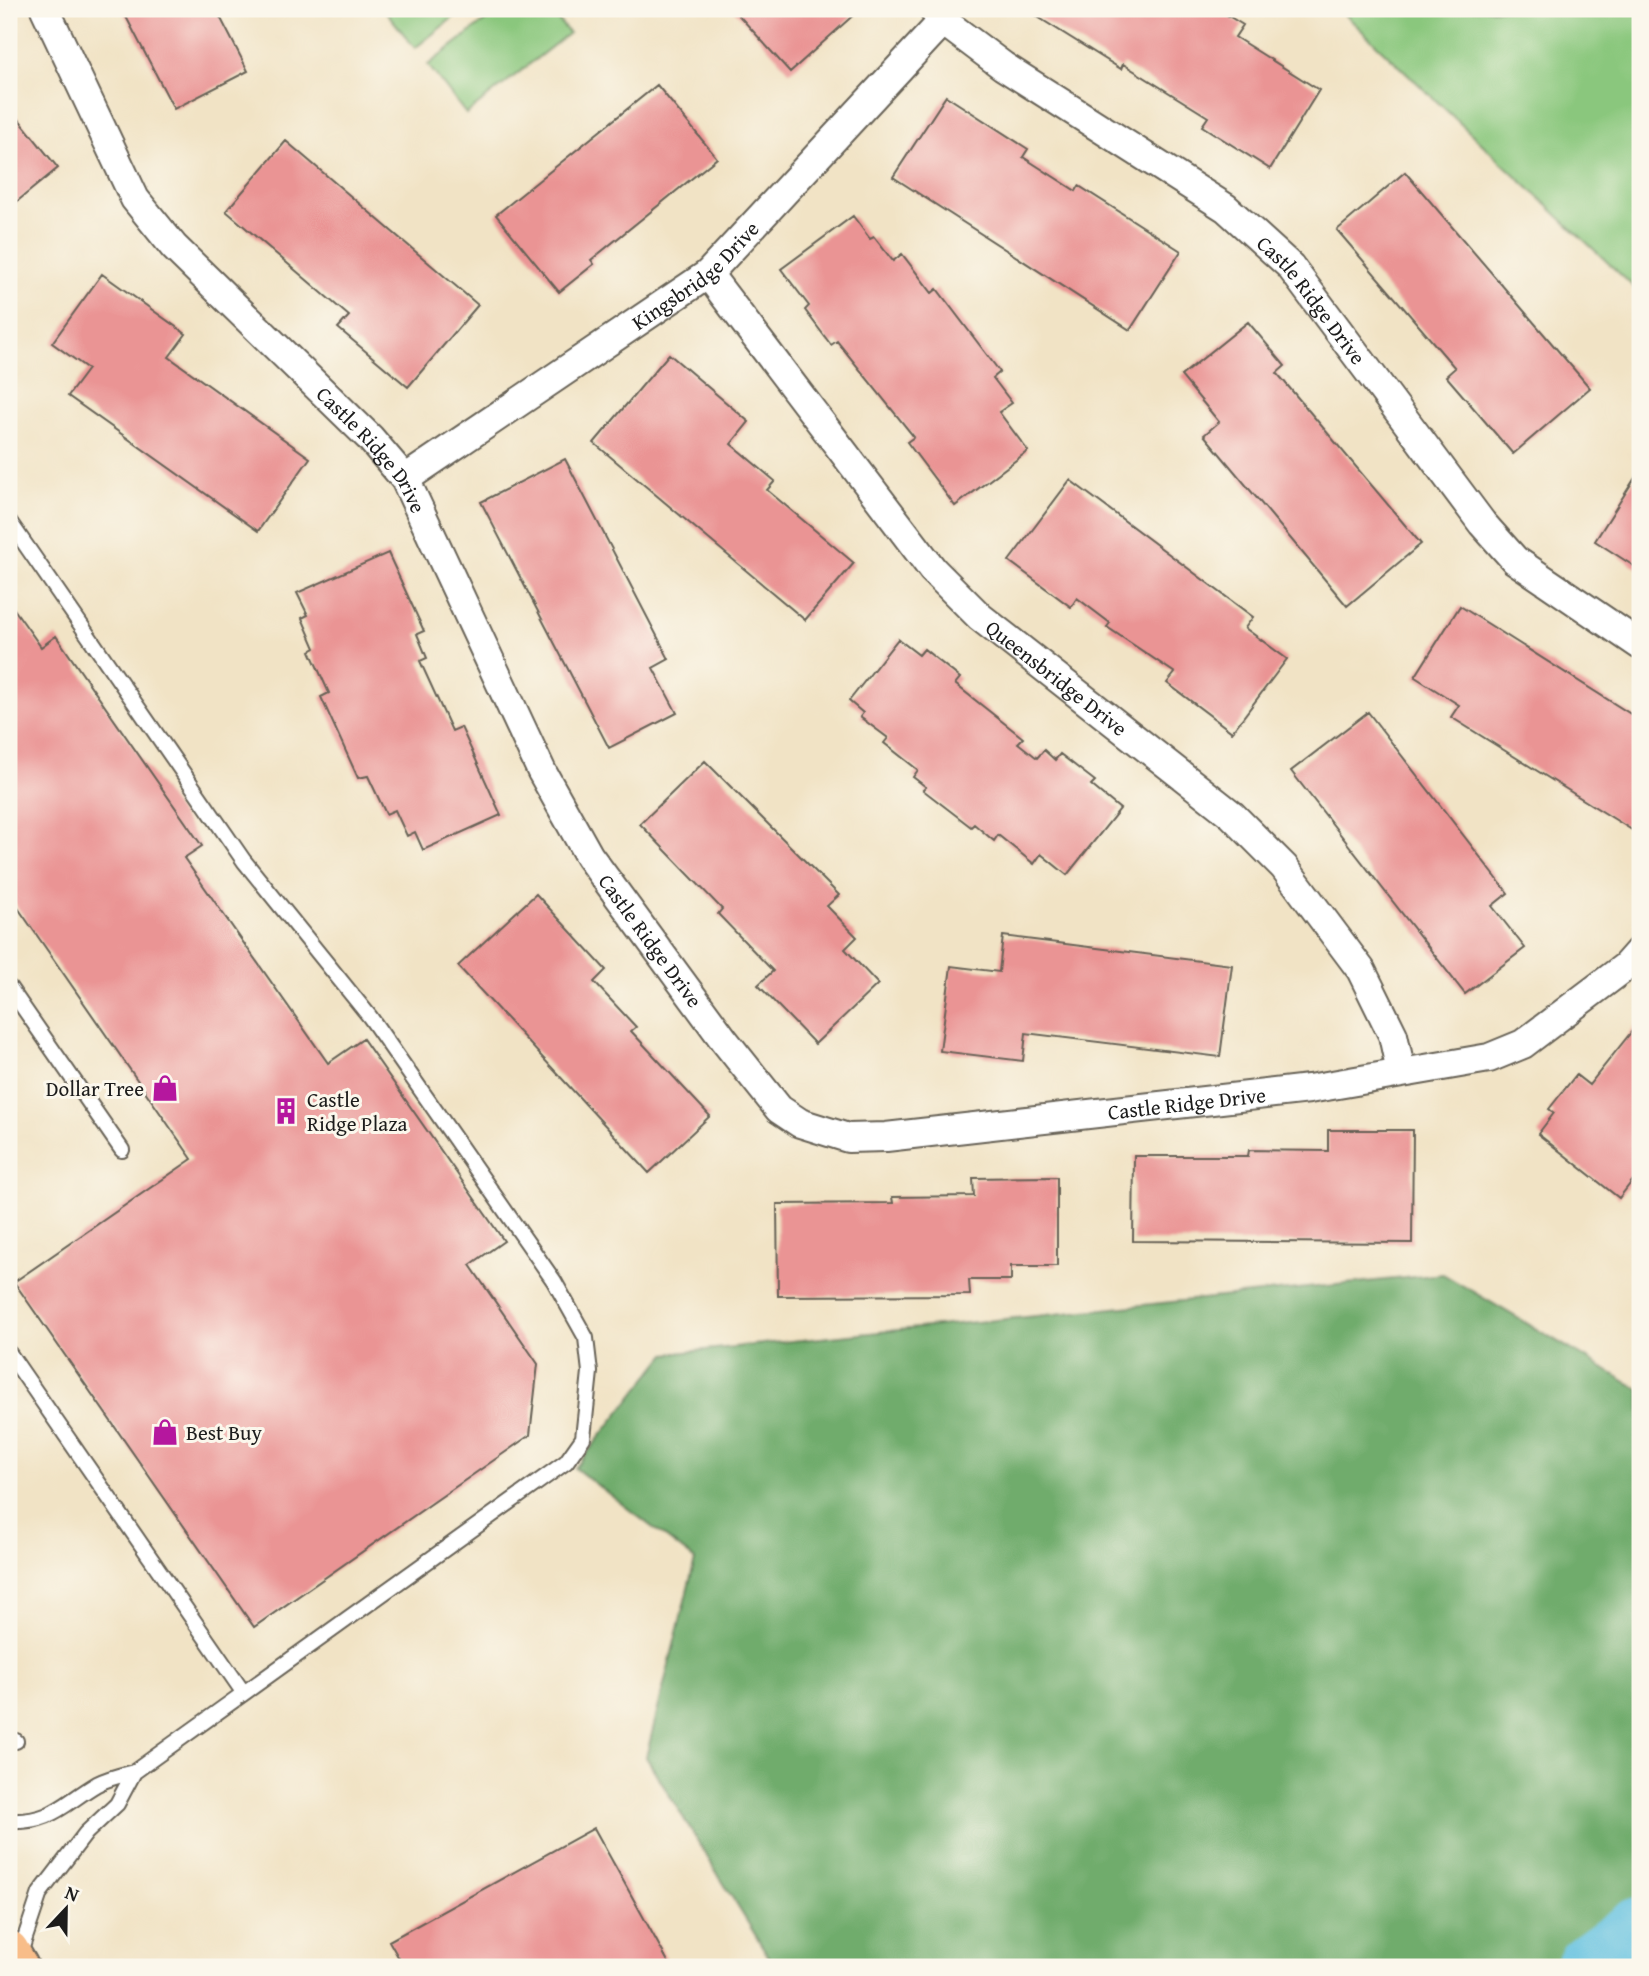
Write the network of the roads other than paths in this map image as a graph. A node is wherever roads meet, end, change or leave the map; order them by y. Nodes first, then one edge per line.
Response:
1 (45, 9) edge
2 (938, 15) edge
3 (708, 274) junction
4 (405, 479) junction
5 (9, 521) edge
6 (1640, 645) edge
7 (1640, 950) edge
8 (9, 987) edge
9 (1401, 1072) junction
10 (122, 1150) dead end
11 (9, 1353) edge
12 (243, 1692) junction
13 (134, 1772) junction
14 (9, 1821) edge
15 (15, 1960) edge

1 - 4 street, Castle Ridge Drive
2 - 3 street, Kingsbridge Drive
2 - 6 street, Castle Ridge Drive
3 - 4 street, Kingsbridge Drive
3 - 9 street, Queensbridge Drive
4 - 9 street, Castle Ridge Drive
5 - 12 lane
7 - 9 street, Castle Ridge Drive
8 - 10 lane
11 - 12 lane
12 - 13 lane
13 - 14 lane
13 - 15 lane

